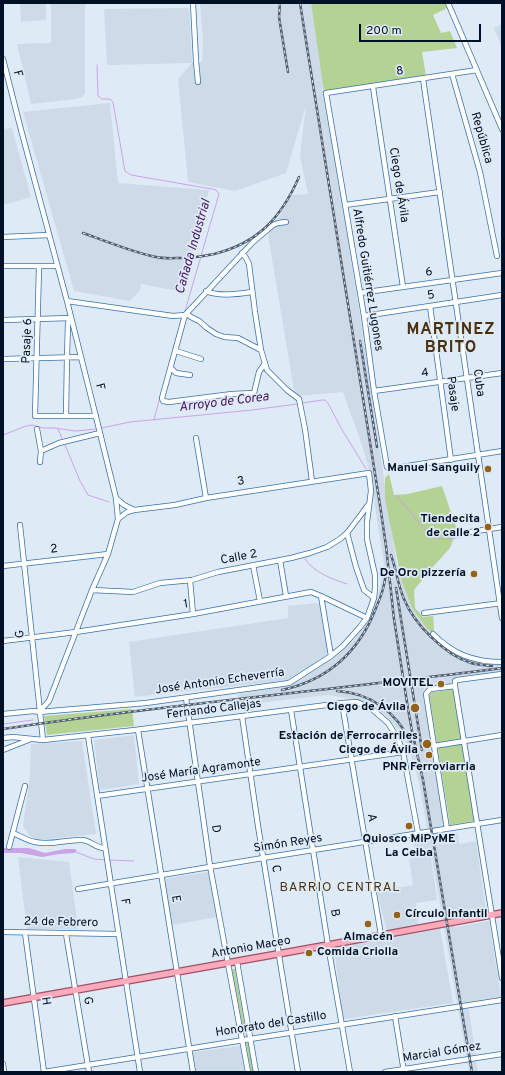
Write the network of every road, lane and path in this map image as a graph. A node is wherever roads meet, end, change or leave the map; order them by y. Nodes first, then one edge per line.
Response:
1 (193, 3) edge
2 (448, 3) edge
3 (3, 59) edge
4 (477, 70) junction
5 (452, 74) junction
6 (423, 79) junction
7 (198, 82) dead end
8 (373, 87) junction
9 (326, 93) joint
10 (502, 129) edge
11 (440, 192) junction
12 (390, 199) junction
13 (345, 205) junction
14 (286, 222) dead end
15 (48, 235) junction
16 (3, 237) edge
17 (242, 253) junction
18 (497, 256) dead end
19 (3, 266) edge
20 (57, 266) junction
21 (40, 267) junction
22 (502, 273) edge
23 (453, 280) junction
24 (403, 287) junction
25 (206, 291) junction
26 (252, 292) junction
27 (360, 293) junction
28 (502, 295) edge
29 (67, 301) junction
30 (456, 302) junction
31 (430, 306) junction
32 (186, 314) junction
33 (364, 316) junction
34 (38, 318) junction
35 (71, 318) junction
36 (3, 320) edge
37 (261, 350) junction
38 (176, 351) junction
39 (67, 357) junction
40 (81, 357) junction
41 (37, 358) junction
42 (3, 359) edge
43 (201, 359) dead end
44 (265, 363) junction
45 (171, 368) junction
46 (502, 374) edge
47 (190, 375) dead end
48 (467, 378) junction
49 (440, 382) junction
50 (374, 391) junction
51 (66, 416) junction
52 (96, 416) junction
53 (36, 429) dead end
54 (100, 433) junction
55 (196, 438) dead end
56 (41, 451) junction
57 (502, 451) edge
58 (478, 455) junction
59 (451, 460) junction
60 (40, 462) dead end
61 (312, 481) junction
62 (116, 498) junction
63 (206, 498) junction
64 (370, 502) junction
65 (134, 510) junction
66 (118, 519) junction
67 (20, 525) dead end
68 (502, 527) edge
69 (489, 529) junction
70 (347, 533) junction
71 (464, 534) dead end
72 (108, 554) junction
73 (280, 560) junction
74 (24, 563) junction
75 (253, 565) junction
76 (3, 566) edge
77 (190, 580) junction
78 (92, 590) junction
79 (286, 596) junction
80 (321, 596) junction
81 (374, 598) junction
82 (260, 601) junction
83 (501, 603) edge
84 (424, 613) dead end
85 (193, 614) junction
86 (367, 618) junction
87 (502, 618) edge
88 (76, 632) junction
89 (433, 634) dead end
90 (32, 638) junction
91 (3, 641) edge
92 (330, 656) junction
93 (502, 662) edge
94 (502, 674) edge
95 (454, 686) junction
96 (186, 698) junction
97 (342, 703) junction
98 (291, 710) junction
99 (39, 712) junction
100 (3, 714) edge
101 (242, 716) junction
102 (190, 722) junction
103 (138, 730) junction
104 (502, 735) edge
105 (88, 736) junction
106 (3, 738) edge
107 (33, 739) junction
108 (43, 740) junction
109 (464, 741) junction
110 (434, 746) junction
111 (3, 750) edge
112 (403, 752) junction
113 (352, 759) junction
114 (300, 767) junction
115 (250, 774) junction
116 (198, 781) junction
117 (25, 786) dead end
118 (147, 789) junction
119 (97, 796) junction
120 (502, 820) edge
121 (477, 824) junction
122 (447, 829) junction
123 (13, 832) junction
124 (418, 833) junction
125 (365, 842) junction
126 (9, 847) dead end
127 (105, 850) junction
128 (314, 850) junction
129 (263, 858) junction
130 (210, 866) junction
131 (161, 875) junction
132 (111, 883) junction
133 (78, 889) dead end
134 (502, 913) edge
135 (492, 915) junction
136 (3, 932) edge
137 (25, 933) junction
138 (66, 934) junction
139 (119, 934) junction
140 (381, 935) junction
141 (328, 945) junction
142 (279, 954) junction
143 (237, 962) junction
144 (228, 963) junction
145 (176, 973) junction
146 (502, 978) edge
147 (126, 982) junction
148 (75, 990) junction
149 (34, 998) junction
150 (502, 1000) edge
151 (3, 1003) edge
152 (395, 1016) junction
153 (342, 1024) junction
154 (292, 1032) junction
155 (250, 1039) junction
156 (242, 1040) junction
157 (189, 1049) junction
158 (502, 1054) edge
159 (138, 1057) junction
160 (3, 1064) edge
161 (87, 1065) junction
162 (403, 1071) edge
163 (4, 1072) edge
164 (44, 1072) edge
165 (88, 1072) edge
166 (140, 1072) edge
167 (193, 1072) edge
168 (248, 1072) edge
169 (256, 1072) edge
170 (298, 1072) edge
171 (350, 1072) edge
172 (385, 1072) edge

1 - 7 street
2 - 4 street
3 - 15 street, F
4 - 5 street, 8
4 - 10 street
5 - 6 street, 8
5 - 18 street, República
6 - 8 street, 8
6 - 11 street, Cuba
8 - 9 street, 8
8 - 12 street, Ciego de Ávila
9 - 13 street, Alfredo Guitiérrez Lugones
11 - 12 street
11 - 23 street, Cuba
12 - 13 street
12 - 24 street, Ciego de Ávila
13 - 27 street, Alfredo Guitiérrez Lugones
14 - 17 street
15 - 16 street
15 - 20 street, F
17 - 25 street
17 - 26 street
19 - 21 street
20 - 21 street
20 - 29 street, F
21 - 34 street, Pasaje 6
22 - 23 street, 6
23 - 24 street, 6
23 - 30 street, Cuba
24 - 27 street, 6
25 - 26 street
25 - 32 street
26 - 37 street
27 - 33 street, Alfredo Guitiérrez Lugones
28 - 30 street, 5
29 - 32 street
29 - 35 street, F
30 - 31 street, 5
30 - 48 street, Cuba
31 - 33 street, 5
31 - 49 street, Pasaje
32 - 37 street
32 - 38 street
33 - 50 street, Alfredo Guitiérrez Lugones
34 - 35 street
34 - 36 street
34 - 41 street, Pasaje 6
35 - 39 street
35 - 40 street, F
37 - 44 street
38 - 43 street
38 - 45 street
39 - 40 street
39 - 41 street
39 - 51 street
40 - 52 street, F
41 - 42 street
41 - 51 street, Pasaje 6
44 - 45 street
44 - 61 street
45 - 47 street
46 - 48 street, 4
48 - 49 street, 4
48 - 58 street, Cuba
49 - 50 street, 4
49 - 59 street, Pasaje
50 - 59 street, Alfredo Guitiérrez Lugones
51 - 52 street
52 - 54 street, F
53 - 56 street
54 - 56 street
54 - 62 street, F
55 - 63 street
56 - 60 street
57 - 58 street
58 - 59 street
58 - 69 street, Cuba
61 - 63 street, 3
61 - 64 street, 3
62 - 65 street
62 - 66 street, F
63 - 65 street, 3
64 - 70 street, Calle 2
64 - 81 street
65 - 66 street, 3
66 - 72 street, F
67 - 74 street, G
68 - 69 street
69 - 71 street
69 - 83 street, Cuba
70 - 73 street, Calle 2
70 - 81 street
72 - 74 street, 2
72 - 78 street, F
73 - 75 street, Calle 2
73 - 79 street
74 - 76 street, 2
74 - 90 street, G
75 - 77 street, Calle 2
75 - 82 street
77 - 78 street, Calle 2
77 - 85 street
78 - 88 street, F
79 - 80 street, 1
79 - 82 street, 1
80 - 86 street, 1
80 - 92 street
81 - 86 street
82 - 85 street, 1
83 - 84 street
83 - 87 street, Cuba
85 - 88 street, 1
86 - 92 street, José Antonio Echeverría
88 - 90 street, 1
88 - 99 street, F
89 - 93 street
90 - 91 street, 1
90 - 99 street, G
92 - 96 street, José Antonio Echeverría
94 - 95 street
95 - 109 street
95 - 110 street
96 - 99 street, José Antonio Echeverría
96 - 102 street, D
97 - 98 street, Fernando Callejas
97 - 112 street, Fernando Callejas
97 - 113 street, A
98 - 101 street, Fernando Callejas
98 - 114 street, B
99 - 100 street
99 - 108 street, G
101 - 102 street, Fernando Callejas
101 - 115 street, C
102 - 103 street, Fernando Callejas
102 - 116 street, D
103 - 105 street, Fernando Callejas
103 - 118 street, E
104 - 109 street
105 - 108 street, Fernando Callejas
105 - 119 street, F
106 - 107 street, Fernando Callejas
107 - 108 street, Fernando Callejas
107 - 111 street
109 - 110 street
109 - 121 street
110 - 122 street
112 - 113 street, José María Agramonte
112 - 124 street, Fernando Callejas
113 - 114 street, José María Agramonte
113 - 125 street, A
114 - 115 street, José María Agramonte
114 - 128 street, B
115 - 116 street, José María Agramonte
115 - 129 street, C
116 - 118 street, José María Agramonte
116 - 130 street, D
117 - 123 street
118 - 119 street, José María Agramonte
118 - 131 street, E
119 - 127 street, F
120 - 121 street, Simón Reyes
121 - 122 street, Simón Reyes
121 - 135 street
122 - 124 street, Simón Reyes
123 - 126 street
123 - 127 street
124 - 125 street, Simón Reyes
125 - 128 street, Simón Reyes
125 - 140 street, A
127 - 132 street, F
128 - 129 street, Simón Reyes
128 - 141 street, B
129 - 130 street, Simón Reyes
129 - 142 street, C
130 - 131 street, Simón Reyes
130 - 144 street, D
131 - 132 street, Simón Reyes
131 - 145 street, E
132 - 133 street, Simón Reyes
132 - 139 street, F
134 - 135 main road, Antonio Maceo
135 - 140 main road, Antonio Maceo
135 - 146 street
136 - 137 street, 24 de Febrero
137 - 138 street, 24 de Febrero
137 - 149 street, H
138 - 139 street, 24 de Febrero
138 - 148 street, G
139 - 147 street, F
140 - 141 main road, Antonio Maceo
141 - 142 main road, Antonio Maceo
141 - 153 street, B
142 - 143 main road, Antonio Maceo
142 - 154 street, C
143 - 144 main road, Antonio Maceo
143 - 155 street
144 - 145 main road, Antonio Maceo
144 - 156 street, D
145 - 147 main road, Antonio Maceo
145 - 157 street, E
147 - 148 main road, Antonio Maceo
147 - 159 street, F
148 - 149 main road, Antonio Maceo
148 - 161 street, G
149 - 151 main road, Antonio Maceo
149 - 164 street, H
150 - 152 street, Honorato del Castillo
152 - 153 street, Honorato del Castillo
152 - 162 street
153 - 154 street, Honorato del Castillo
153 - 171 street, B
154 - 155 street, Honorato del Castillo
154 - 170 street, C
155 - 156 street, Honorato del Castillo
155 - 169 street
156 - 157 street, Honorato del Castillo
156 - 168 street, D
157 - 159 street, Honorato del Castillo
157 - 167 street, E
158 - 162 street, Marcial Gómez
159 - 161 street, Honorato del Castillo
159 - 166 street, F
160 - 163 street
161 - 164 street, Honorato del Castillo
161 - 165 street, G
162 - 172 street, Marcial Gómez

